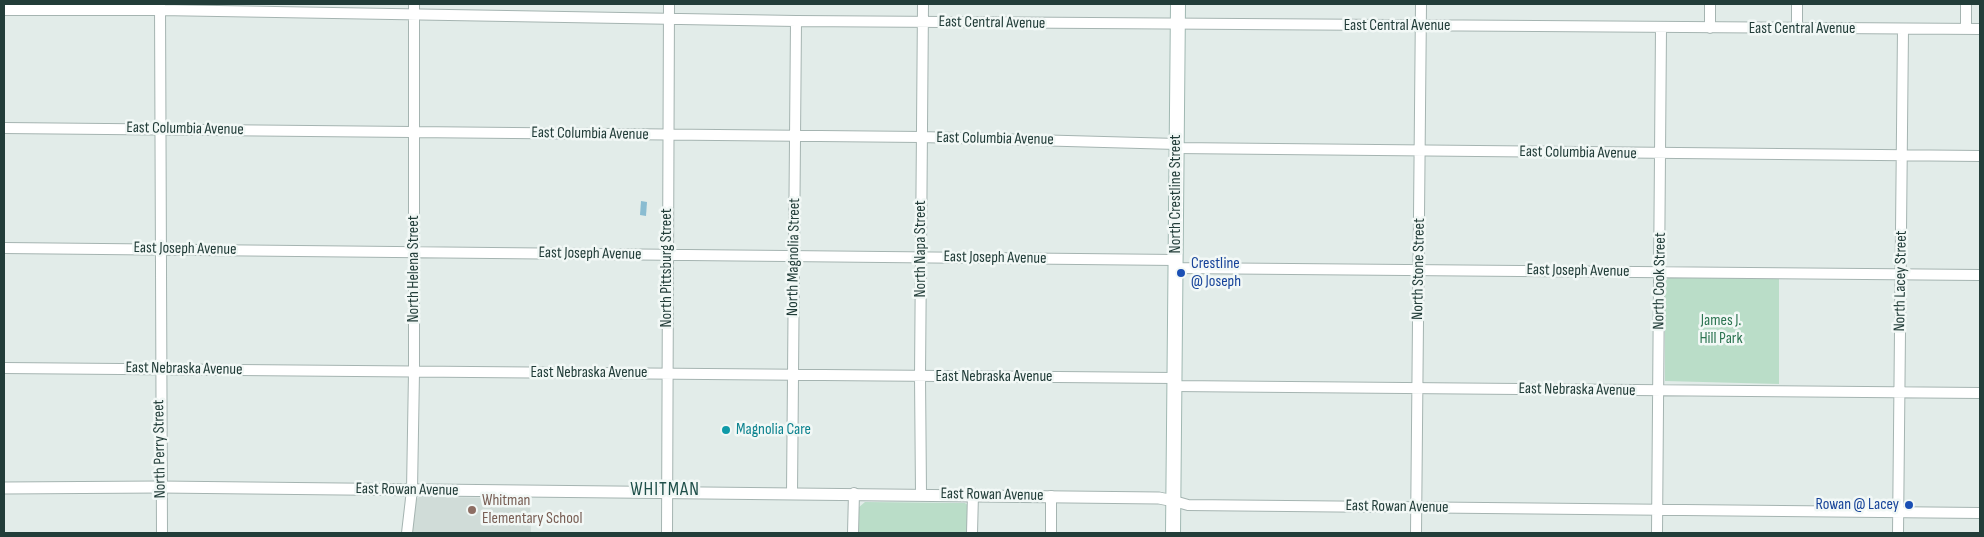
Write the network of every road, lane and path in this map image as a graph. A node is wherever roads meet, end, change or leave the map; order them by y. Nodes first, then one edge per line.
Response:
1 (414, 4) edge
2 (669, 4) edge
3 (923, 4) edge
4 (1178, 4) edge
5 (1421, 4) edge
6 (1710, 4) edge
7 (1797, 4) edge
8 (1966, 4) edge
9 (160, 7) edge
10 (4, 10) edge
11 (414, 16) junction
12 (668, 20) junction
13 (796, 21) junction
14 (923, 22) junction
15 (1178, 24) junction
16 (1421, 26) junction
17 (1661, 28) junction
18 (1710, 28) junction
19 (1797, 29) junction
20 (1904, 29) junction
21 (1966, 29) junction
22 (1980, 29) edge
23 (4, 128) edge
24 (159, 129) junction
25 (413, 132) junction
26 (667, 135) junction
27 (794, 137) junction
28 (921, 138) junction
29 (1177, 146) junction
30 (1420, 151) junction
31 (1661, 154) junction
32 (1902, 156) junction
33 (1980, 156) edge
34 (4, 248) edge
35 (159, 248) junction
36 (414, 251) junction
37 (667, 254) junction
38 (794, 256) junction
39 (920, 258) junction
40 (1176, 264) junction
41 (1419, 269) junction
42 (1660, 272) junction
43 (1901, 274) junction
44 (1980, 275) edge
45 (4, 368) edge
46 (160, 368) junction
47 (414, 372) junction
48 (666, 373) junction
49 (792, 375) junction
50 (920, 376) junction
51 (1174, 382) junction
52 (1417, 388) junction
53 (1659, 391) junction
54 (1900, 393) junction
55 (1980, 393) edge
56 (160, 487) junction
57 (4, 488) edge
58 (412, 490) junction
59 (667, 492) junction
60 (792, 493) junction
61 (854, 493) junction
62 (921, 494) junction
63 (973, 494) junction
64 (1051, 496) junction
65 (1174, 501) junction
66 (1416, 507) junction
67 (1658, 510) junction
68 (1899, 513) junction
69 (1980, 513) edge
70 (162, 533) edge
71 (406, 533) edge
72 (667, 533) edge
73 (853, 533) edge
74 (972, 533) edge
75 (1051, 533) edge
76 (1173, 533) edge
77 (1416, 533) edge
78 (1658, 533) edge
79 (1898, 533) edge

1 - 11 street, North Helena Street
2 - 12 street, North Pittsburg Street
3 - 14 street, North Napa Street
4 - 15 main road, North Crestline Street
5 - 16 street, North Stone Street
6 - 18 street
7 - 19 street
8 - 21 street
9 - 10 street, East Central Avenue
9 - 11 street, East Central Avenue
9 - 24 street, North Perry Street
11 - 12 street, East Central Avenue
11 - 25 street, North Helena Street
12 - 13 street, East Central Avenue
12 - 26 street, North Pittsburg Street
13 - 14 street, East Central Avenue
13 - 27 street, North Magnolia Street
14 - 15 street, East Central Avenue
14 - 28 street, North Napa Street
15 - 16 street, East Central Avenue
15 - 29 main road, North Crestline Street
16 - 17 street, East Central Avenue
16 - 30 street, North Stone Street
17 - 18 street, East Central Avenue
17 - 31 street, North Cook Street
18 - 19 street, East Central Avenue
19 - 20 street, East Central Avenue
20 - 21 street, East Central Avenue
20 - 32 street, North Lacey Street
21 - 22 street, East Central Avenue
23 - 24 street, East Columbia Avenue
24 - 25 street, East Columbia Avenue
24 - 35 street, North Perry Street
25 - 26 street, East Columbia Avenue
25 - 36 street, North Helena Street
26 - 27 street, East Columbia Avenue
26 - 37 street, North Pittsburg Street
27 - 28 street, East Columbia Avenue
27 - 38 street, North Magnolia Street
28 - 29 street, East Columbia Avenue
28 - 39 street, North Napa Street
29 - 30 street, East Columbia Avenue
29 - 40 main road, North Crestline Street
30 - 31 street, East Columbia Avenue
30 - 41 street, North Stone Street
31 - 32 street, East Columbia Avenue
31 - 42 street, North Cook Street
32 - 33 street, East Columbia Avenue
32 - 43 street, North Lacey Street
34 - 35 street, East Joseph Avenue
35 - 36 street, East Joseph Avenue
35 - 46 street, North Perry Street
36 - 37 street, East Joseph Avenue
36 - 47 street, North Helena Street
37 - 38 street, East Joseph Avenue
37 - 48 street, North Pittsburg Street
38 - 39 street, East Joseph Avenue
38 - 49 street, North Magnolia Street
39 - 40 street, East Joseph Avenue
39 - 50 street, North Napa Street
40 - 41 street, East Joseph Avenue
40 - 51 main road, North Crestline Street
41 - 42 street, East Joseph Avenue
41 - 52 street, North Stone Street
42 - 43 street, East Joseph Avenue
42 - 53 street, North Cook Street
43 - 44 street, East Joseph Avenue
43 - 54 street, North Lacey Street
45 - 46 street, East Nebraska Avenue
46 - 47 street, East Nebraska Avenue
46 - 56 street, North Perry Street
47 - 48 street, East Nebraska Avenue
47 - 58 street, North Helena Street
48 - 49 street, East Nebraska Avenue
48 - 59 street, North Pittsburg Street
49 - 50 street, East Nebraska Avenue
49 - 60 street, North Magnolia Street
50 - 51 street, East Nebraska Avenue
50 - 62 street, North Napa Street
51 - 52 street, East Nebraska Avenue
51 - 65 main road, North Crestline Street
52 - 53 street, East Nebraska Avenue
52 - 66 street, North Stone Street
53 - 54 street, East Nebraska Avenue
53 - 67 street, North Cook Street
54 - 55 street, East Nebraska Avenue
54 - 68 street, North Lacey Street
56 - 57 street, East Rowan Avenue
56 - 58 street, East Rowan Avenue
56 - 70 street, North Perry Street
58 - 59 street, East Rowan Avenue
58 - 71 street, North Helena Street
59 - 60 street, East Rowan Avenue
59 - 72 street, North Pittsburg Street
60 - 61 street, East Rowan Avenue
61 - 62 street, East Rowan Avenue
61 - 73 street
62 - 63 street, East Rowan Avenue
63 - 64 street, East Rowan Avenue
63 - 74 street
64 - 65 street, East Rowan Avenue
64 - 75 street
65 - 66 street, East Rowan Avenue
65 - 76 main road, North Crestline Street
66 - 67 street, East Rowan Avenue
66 - 77 street, North Stone Street
67 - 68 street, East Rowan Avenue
67 - 78 street, North Cook Street
68 - 69 street, East Rowan Avenue
68 - 79 street, North Lacey Street

